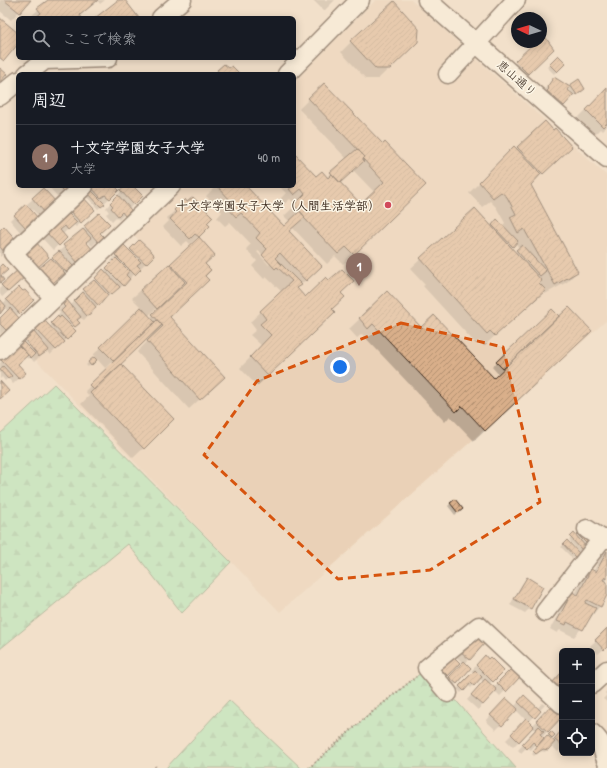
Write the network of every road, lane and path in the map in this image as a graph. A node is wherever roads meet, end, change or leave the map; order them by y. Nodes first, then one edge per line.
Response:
1 (182, 0) edge
2 (360, 0) edge
3 (428, 0) edge
4 (516, 0) edge
5 (163, 16) edge
6 (476, 42) junction
7 (45, 60) edge
8 (30, 72) edge
9 (289, 72) edge
10 (448, 74) dead end
11 (16, 83) edge
12 (0, 96) edge
13 (607, 158) edge
14 (82, 188) edge
15 (169, 188) edge
16 (54, 298) junction
17 (0, 350) edge
18 (598, 536) edge
19 (545, 612) dead end
20 (427, 668) junction
21 (607, 670) edge
22 (595, 681) edge
23 (448, 693) dead end
24 (559, 701) edge
25 (595, 735) edge
26 (607, 762) edge
27 (310, 768) edge

1 - 5 street
2 - 9 street
3 - 6 street, 恵山通り
4 - 6 street
6 - 10 street
6 - 13 street, 恵山通り
7 - 8 street
11 - 12 street
14 - 16 street
15 - 16 street
16 - 17 street
18 - 19 street
20 - 23 street
20 - 24 street
20 - 27 path
21 - 22 street
25 - 26 street

